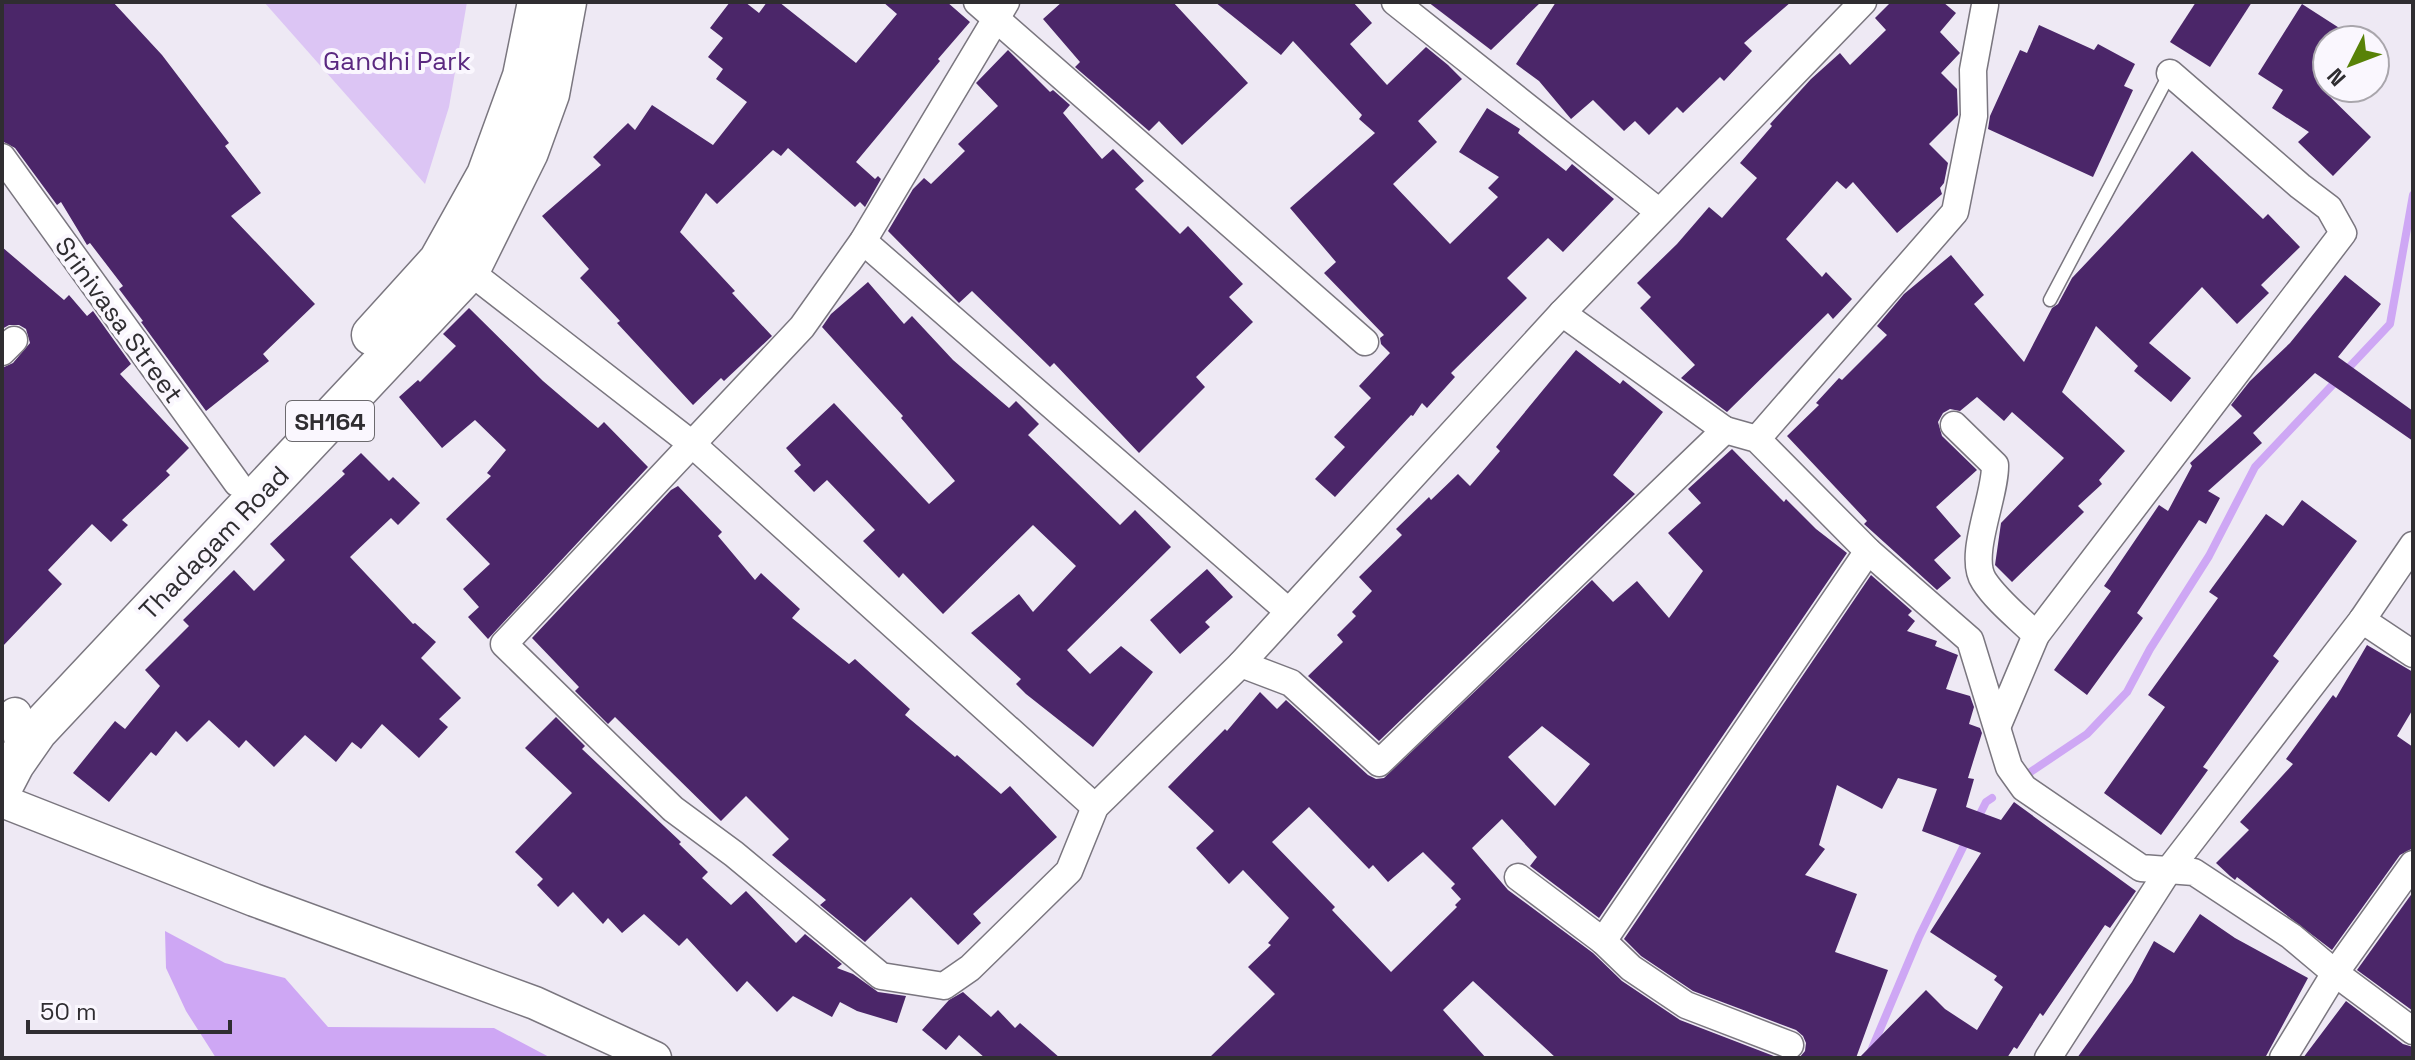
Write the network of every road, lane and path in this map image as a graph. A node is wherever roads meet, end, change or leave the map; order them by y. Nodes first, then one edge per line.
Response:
1 (538, 2) edge
2 (566, 2) edge
3 (977, 2) edge
4 (1395, 2) edge
5 (1863, 2) edge
6 (1985, 5) dead end
7 (1001, 11) edge
8 (2170, 73) joint
9 (2, 157) edge
10 (1658, 211) junction
11 (863, 241) junction
12 (469, 271) junction
13 (2050, 300) dead end
14 (1562, 313) junction
15 (1365, 342) dead end
16 (1954, 425) dead end
17 (1725, 430) junction
18 (1757, 439) junction
19 (692, 444) junction
20 (237, 483) junction
21 (2413, 545) edge
22 (1868, 551) junction
23 (1288, 611) junction
24 (2362, 620) junction
25 (2036, 635) junction
26 (2413, 654) edge
27 (1241, 664) junction
28 (1998, 725) junction
29 (10, 726) edge
30 (2, 787) edge
31 (2, 801) edge
32 (1095, 807) junction
33 (2413, 864) edge
34 (2168, 871) junction
35 (1518, 877) dead end
36 (1603, 941) junction
37 (2335, 973) junction
38 (2413, 1031) edge
39 (1790, 1045) dead end
40 (655, 1058) edge
41 (2048, 1058) edge
42 (2283, 1058) edge

1 - 20 main road, Thadagam Road / SH164
2 - 12 main road, Thadagam Road / SH164
3 - 7 street
4 - 10 street
5 - 10 street
6 - 18 street
7 - 11 street
7 - 15 street
8 - 13 lane
8 - 25 street
9 - 20 street, Srinivasa Street
10 - 14 street
11 - 19 street
11 - 23 street
12 - 19 street
12 - 29 main road, Thadagam Road / SH164
14 - 17 street
14 - 23 street
16 - 25 street
17 - 18 street
17 - 27 street
18 - 22 street
19 - 32 street
19 - 32 street
20 - 29 main road, Thadagam Road / SH164
21 - 24 street
22 - 28 street
22 - 36 street
23 - 27 street
24 - 26 street
24 - 34 street
25 - 28 street
27 - 32 street
28 - 34 street
29 - 30 main road, Thadagam Road / SH164
31 - 40 street
33 - 37 street
34 - 37 street
34 - 41 street
35 - 36 street
36 - 39 street
37 - 38 street
37 - 42 street

